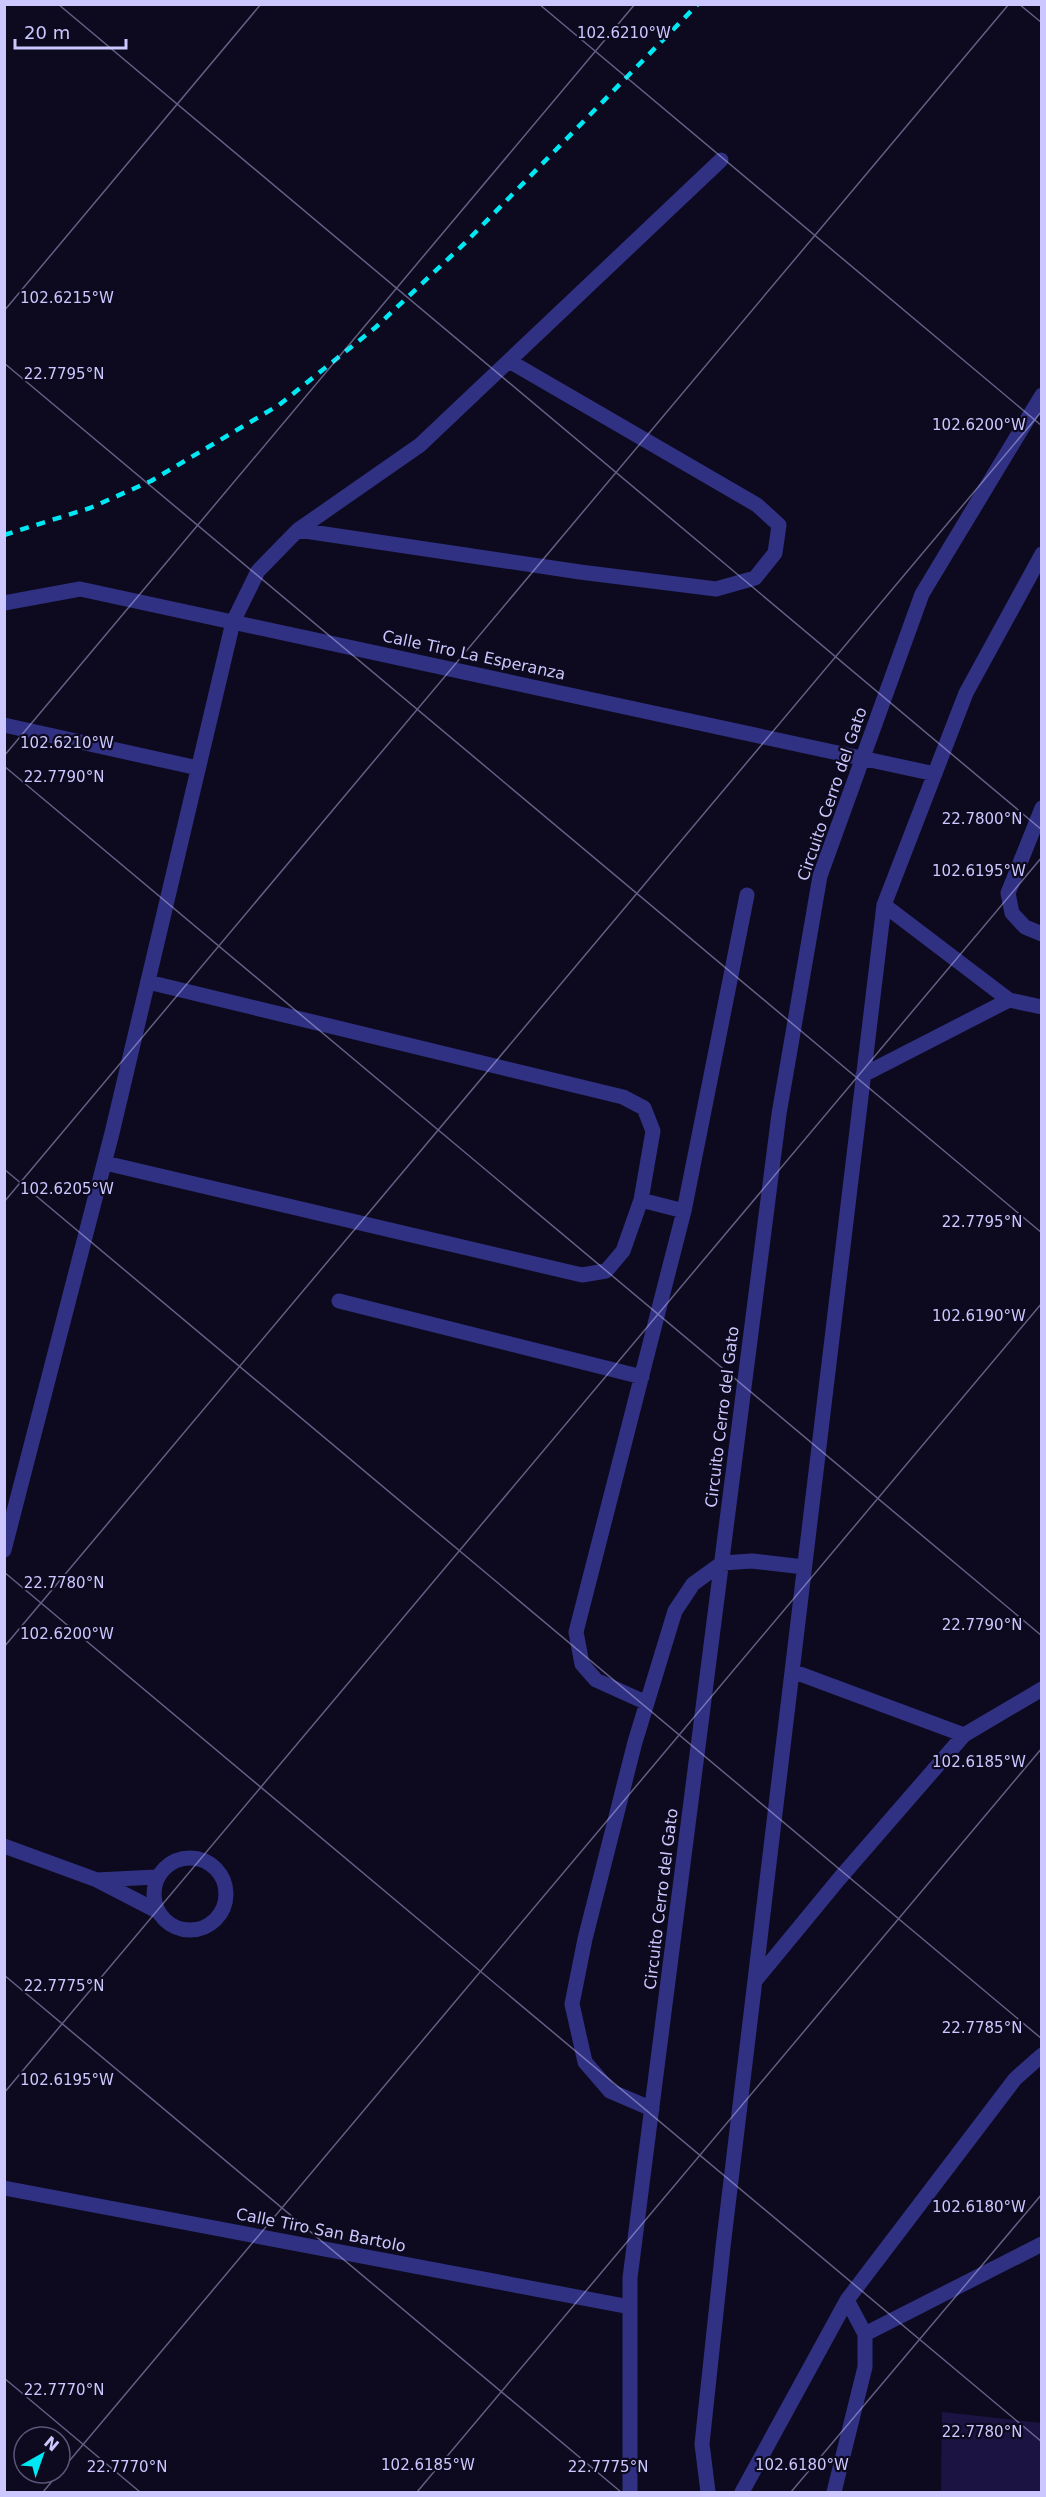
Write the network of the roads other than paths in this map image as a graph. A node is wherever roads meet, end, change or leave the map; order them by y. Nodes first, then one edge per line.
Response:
1 (721, 160) dead end
2 (509, 361) junction
3 (1041, 395) edge
4 (298, 530) junction
5 (1041, 554) edge
6 (4, 603) edge
7 (232, 622) junction
8 (4, 725) edge
9 (862, 758) junction
10 (198, 768) junction
11 (935, 774) junction
12 (1041, 808) edge
13 (747, 895) dead end
14 (884, 905) junction
15 (1041, 934) edge
16 (148, 982) junction
17 (1009, 1000) junction
18 (1041, 1007) edge
19 (864, 1074) junction
20 (105, 1163) junction
21 (640, 1200) junction
22 (684, 1211) junction
23 (339, 1301) dead end
24 (642, 1377) junction
25 (4, 1550) edge
26 (722, 1563) junction
27 (804, 1567) junction
28 (792, 1671) junction
29 (1041, 1689) edge
30 (646, 1703) junction
31 (963, 1735) junction
32 (4, 1846) edge
33 (156, 1877) junction
34 (97, 1880) junction
35 (157, 1911) junction
36 (754, 1981) junction
37 (1041, 2055) edge
38 (652, 2109) junction
39 (4, 2188) edge
40 (1041, 2244) edge
41 (847, 2300) junction
42 (630, 2307) junction
43 (865, 2334) junction
44 (630, 2493) edge
45 (708, 2493) edge
46 (742, 2493) edge
47 (834, 2493) edge

1 - 2 street
2 - 4 street
2 - 4 street
3 - 9 street, Circuito Cerro del Gato
4 - 7 street
5 - 11 street
6 - 7 street, Calle Tiro La Esperanza
7 - 9 street, Calle Tiro La Esperanza
7 - 10 street
8 - 10 street
9 - 11 street, Calle Tiro La Esperanza
9 - 26 street, Circuito Cerro del Gato
10 - 16 street
11 - 14 street
12 - 15 street
13 - 22 street
14 - 17 street
14 - 19 street
16 - 20 street
16 - 21 street
17 - 18 street
17 - 19 street
19 - 27 street
20 - 21 street
20 - 25 street
21 - 22 street
22 - 24 street
23 - 24 street
24 - 30 street
26 - 27 street
26 - 30 street
26 - 38 street, Circuito Cerro del Gato
27 - 28 street
28 - 31 street
28 - 36 street
29 - 31 street
30 - 38 street
31 - 36 street
32 - 34 street
33 - 34 street
33 - 35 street
33 - 35 street
34 - 35 street
36 - 45 street
37 - 41 street
38 - 42 street, Circuito Cerro del Gato
39 - 42 street, Calle Tiro San Bartolo
40 - 43 street
41 - 43 street
41 - 46 street
42 - 44 street, Circuito Cerro del Gato
43 - 47 street

